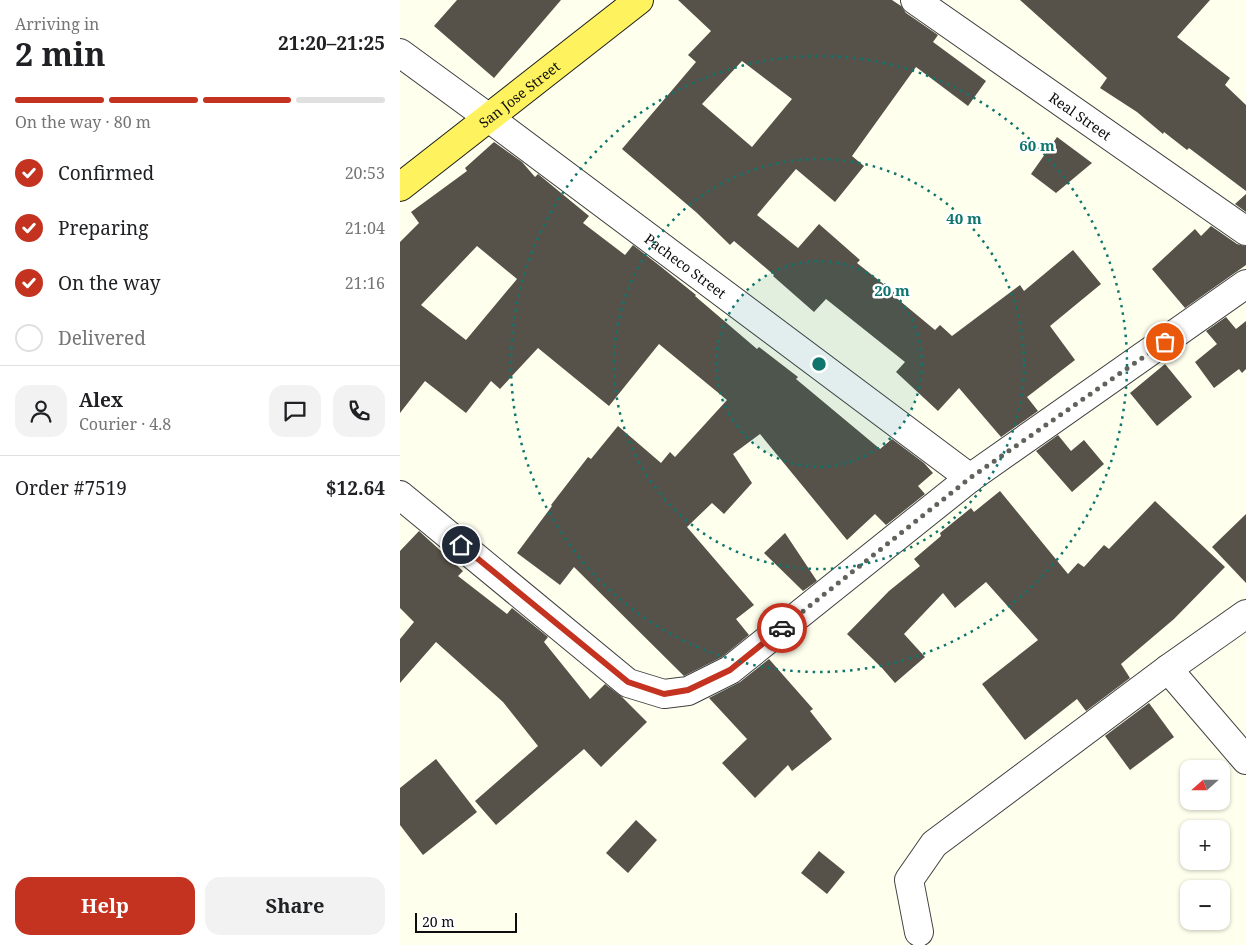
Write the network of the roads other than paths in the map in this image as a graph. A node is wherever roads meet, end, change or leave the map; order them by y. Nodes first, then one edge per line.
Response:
1 (639, 0) edge
2 (916, 0) edge
3 (400, 53) edge
4 (489, 118) junction
5 (400, 187) edge
6 (1246, 231) edge
7 (1246, 284) edge
8 (970, 478) junction
9 (400, 495) edge
10 (1246, 614) edge
11 (1168, 669) junction
12 (1246, 760) edge
13 (919, 932) dead end

1 - 4 main road, San Jose Street
2 - 6 street, Real Street
3 - 4 street, Pacheco Street
4 - 5 main road, San Jose Street
4 - 8 street, Pacheco Street
7 - 8 street
8 - 9 street
10 - 11 street
11 - 12 street
11 - 13 street

